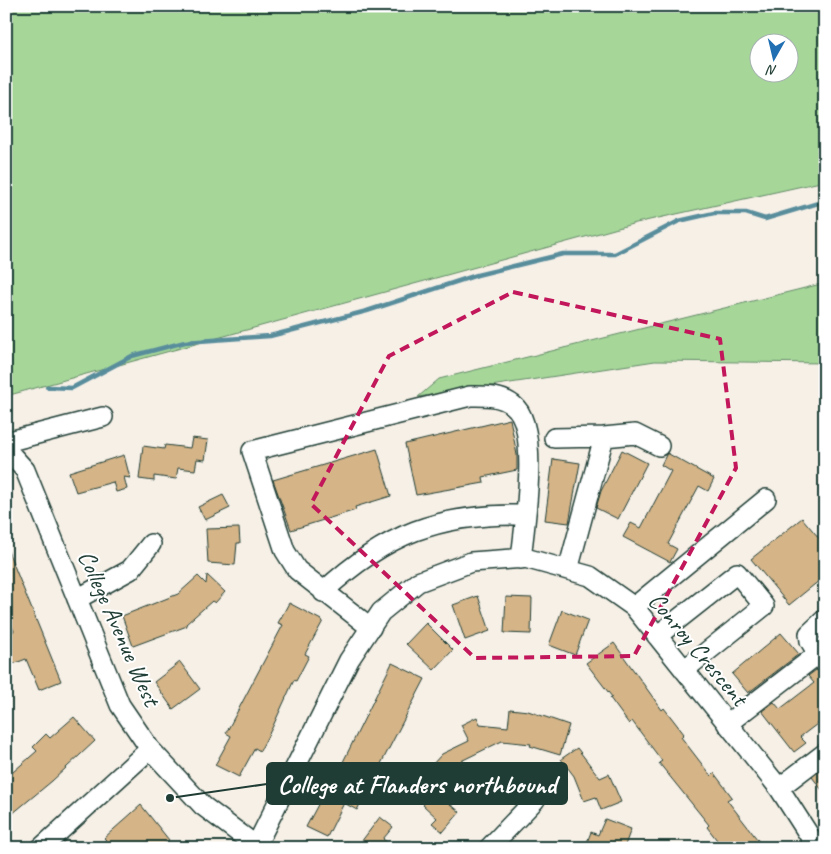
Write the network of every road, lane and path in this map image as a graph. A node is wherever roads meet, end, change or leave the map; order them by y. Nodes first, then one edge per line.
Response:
1 (103, 417) dead end
2 (604, 437) junction
3 (554, 438) dead end
4 (6, 442) edge
5 (659, 446) dead end
6 (6, 448) edge
7 (766, 499) dead end
8 (525, 515) junction
9 (151, 544) dead end
10 (521, 559) junction
11 (568, 570) junction
12 (322, 592) junction
13 (77, 600) junction
14 (634, 607) junction
15 (825, 619) edge
16 (371, 628) junction
17 (657, 636) junction
18 (821, 658) edge
19 (684, 670) junction
20 (727, 724) junction
21 (150, 749) junction
22 (825, 753) edge
23 (779, 788) junction
24 (535, 800) dead end
25 (816, 839) edge
26 (258, 847) edge
27 (40, 848) edge
28 (489, 848) edge

1 - 4 street
2 - 3 street
2 - 5 street
2 - 11 street
6 - 13 street, College Avenue West
7 - 14 street
8 - 10 street
8 - 12 street
8 - 12 street
9 - 13 street
10 - 11 street, Conroy Crescent
10 - 16 street, Conroy Crescent
11 - 14 street, Conroy Crescent
12 - 16 street
13 - 21 street, College Avenue West
14 - 17 street, Conroy Crescent
15 - 18 street
16 - 26 street, Conroy Crescent
17 - 19 street, Conroy Crescent
17 - 19 street
18 - 20 street
19 - 20 street, Conroy Crescent
20 - 23 street, Conroy Crescent
21 - 26 street, College Avenue West
21 - 27 street
22 - 23 street
23 - 25 street, Conroy Crescent
24 - 28 street

